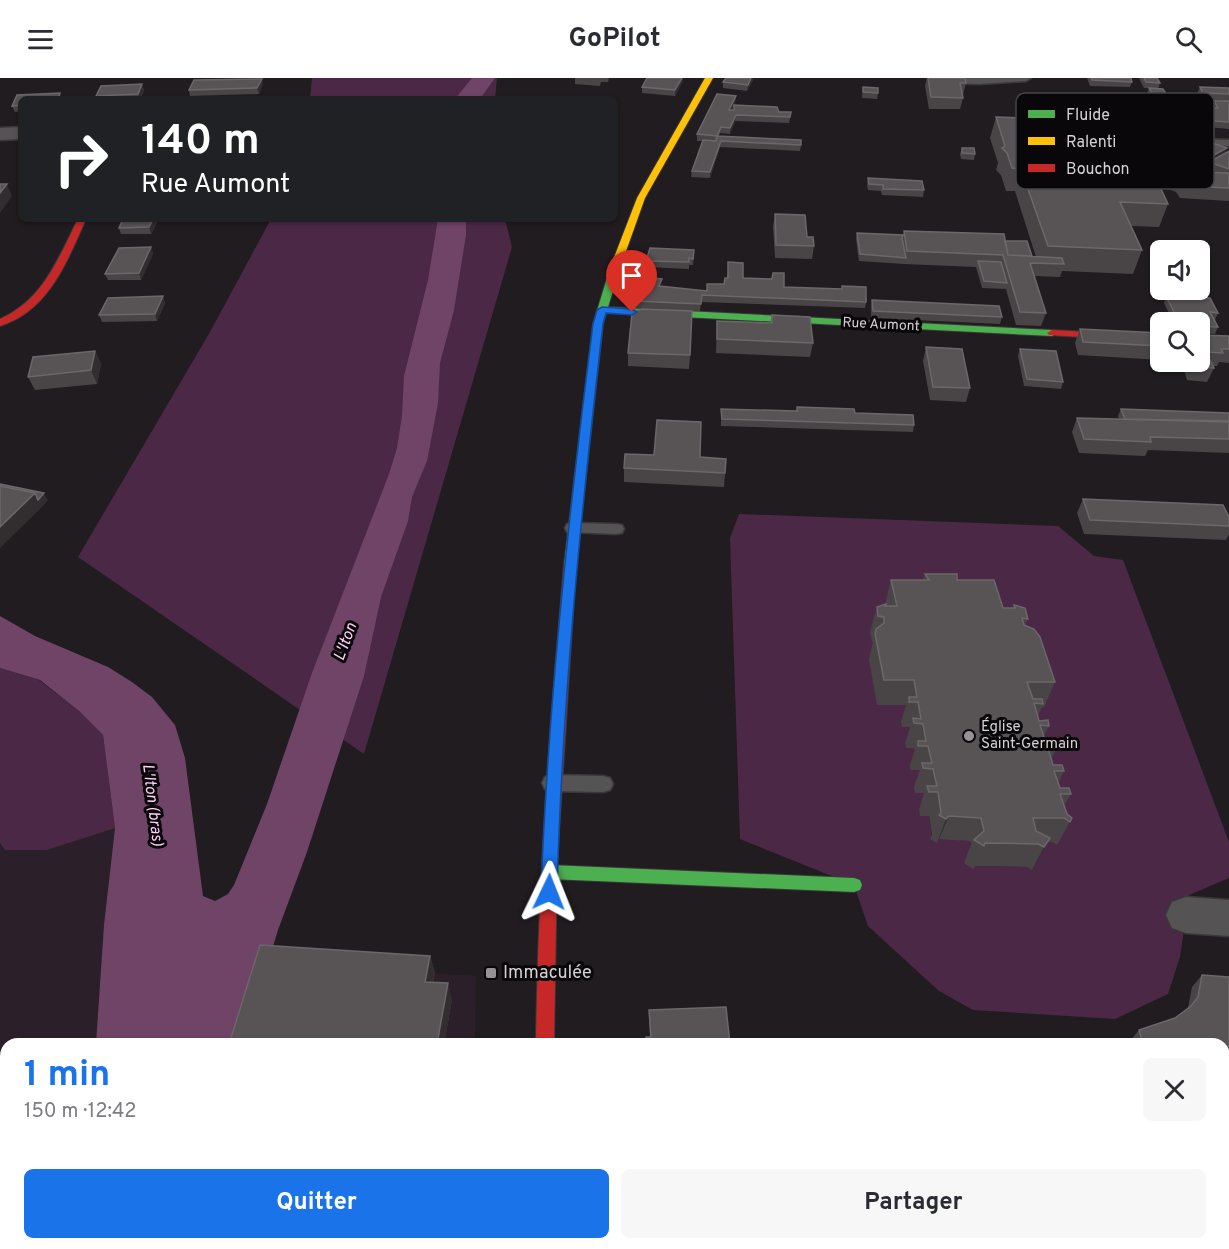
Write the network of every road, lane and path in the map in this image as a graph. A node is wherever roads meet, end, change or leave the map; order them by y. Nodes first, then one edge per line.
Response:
1 (709, 78) edge
2 (1026, 78) edge
3 (940, 80) edge
4 (18, 133) edge
5 (0, 134) edge
6 (1214, 142) edge
7 (1229, 143) edge
8 (80, 222) edge
9 (602, 310) junction
10 (0, 323) edge
11 (1150, 338) edge
12 (573, 528) junction
13 (616, 530) dead end
14 (552, 783) junction
15 (603, 784) dead end
16 (550, 872) junction
17 (854, 885) dead end
18 (1186, 915) dead end
19 (1229, 918) edge
20 (546, 1038) edge

1 - 9 main road
2 - 3 lane
4 - 5 street
6 - 7 lane
8 - 10 main road
9 - 11 main road, Rue Aumont
9 - 12 main road
12 - 13 lane
12 - 14 main road
14 - 15 lane
14 - 16 main road
16 - 17 main road
16 - 20 main road
18 - 19 street

